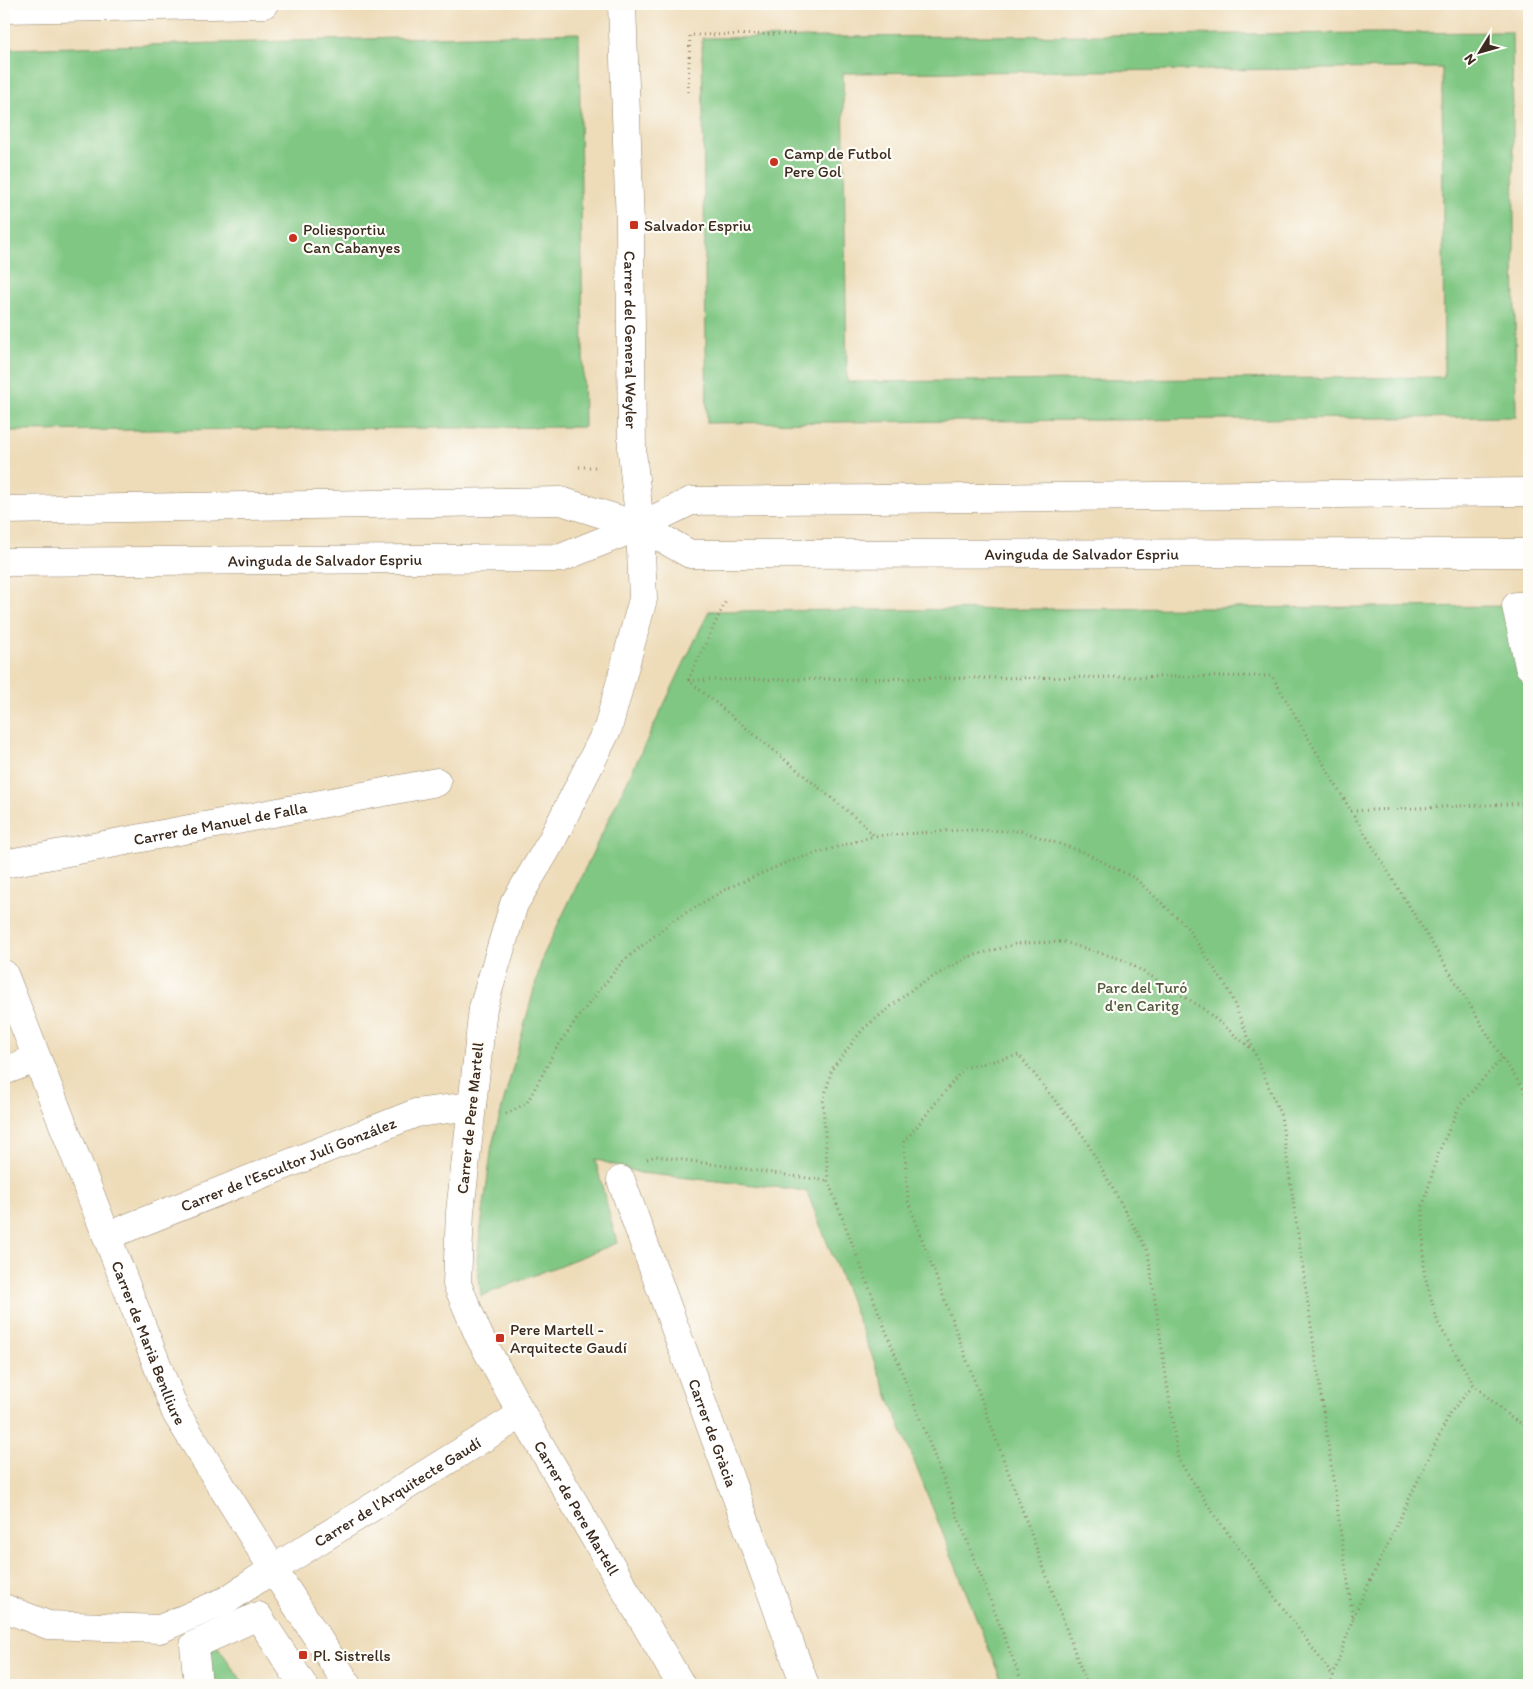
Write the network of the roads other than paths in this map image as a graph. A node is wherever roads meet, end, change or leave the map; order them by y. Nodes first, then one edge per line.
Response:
1 (264, 4) edge
2 (622, 4) edge
3 (4, 9) edge
4 (1529, 492) edge
5 (4, 510) edge
6 (640, 526) junction
7 (1529, 553) edge
8 (4, 562) edge
9 (1529, 606) edge
10 (1529, 666) edge
11 (437, 782) dead end
12 (4, 864) edge
13 (4, 974) edge
14 (36, 1059) junction
15 (4, 1071) edge
16 (472, 1106) junction
17 (621, 1180) dead end
18 (107, 1236) junction
19 (522, 1414) junction
20 (273, 1569) junction
21 (4, 1608) edge
22 (198, 1685) edge
23 (303, 1685) edge
24 (348, 1685) edge
25 (679, 1685) edge
26 (805, 1685) edge

1 - 3 street
2 - 6 street, Carrer del General Weyler
4 - 6 street, Avinguda de Salvador Espriu
5 - 6 street, Avinguda de Salvador Espriu
6 - 7 street, Avinguda de Salvador Espriu
6 - 8 street, Avinguda de Salvador Espriu
6 - 16 street, Carrer de Pere Martell
9 - 10 street
11 - 12 street, Carrer de Manuel de Falla
13 - 14 street, Carrer de Marià Benlliure
14 - 15 street
14 - 18 street, Carrer de Marià Benlliure
16 - 18 street, Carrer de l'Escultor Juli González
16 - 19 street, Carrer de Pere Martell
17 - 26 street, Carrer de Gràcia
18 - 20 street, Carrer de Marià Benlliure
19 - 20 street, Carrer de l'Arquitecte Gaudí
19 - 25 street, Carrer de Pere Martell
20 - 21 street, Carrer de l'Arquitecte Gaudí
20 - 24 street, Carrer de Marià Benlliure
22 - 23 street

